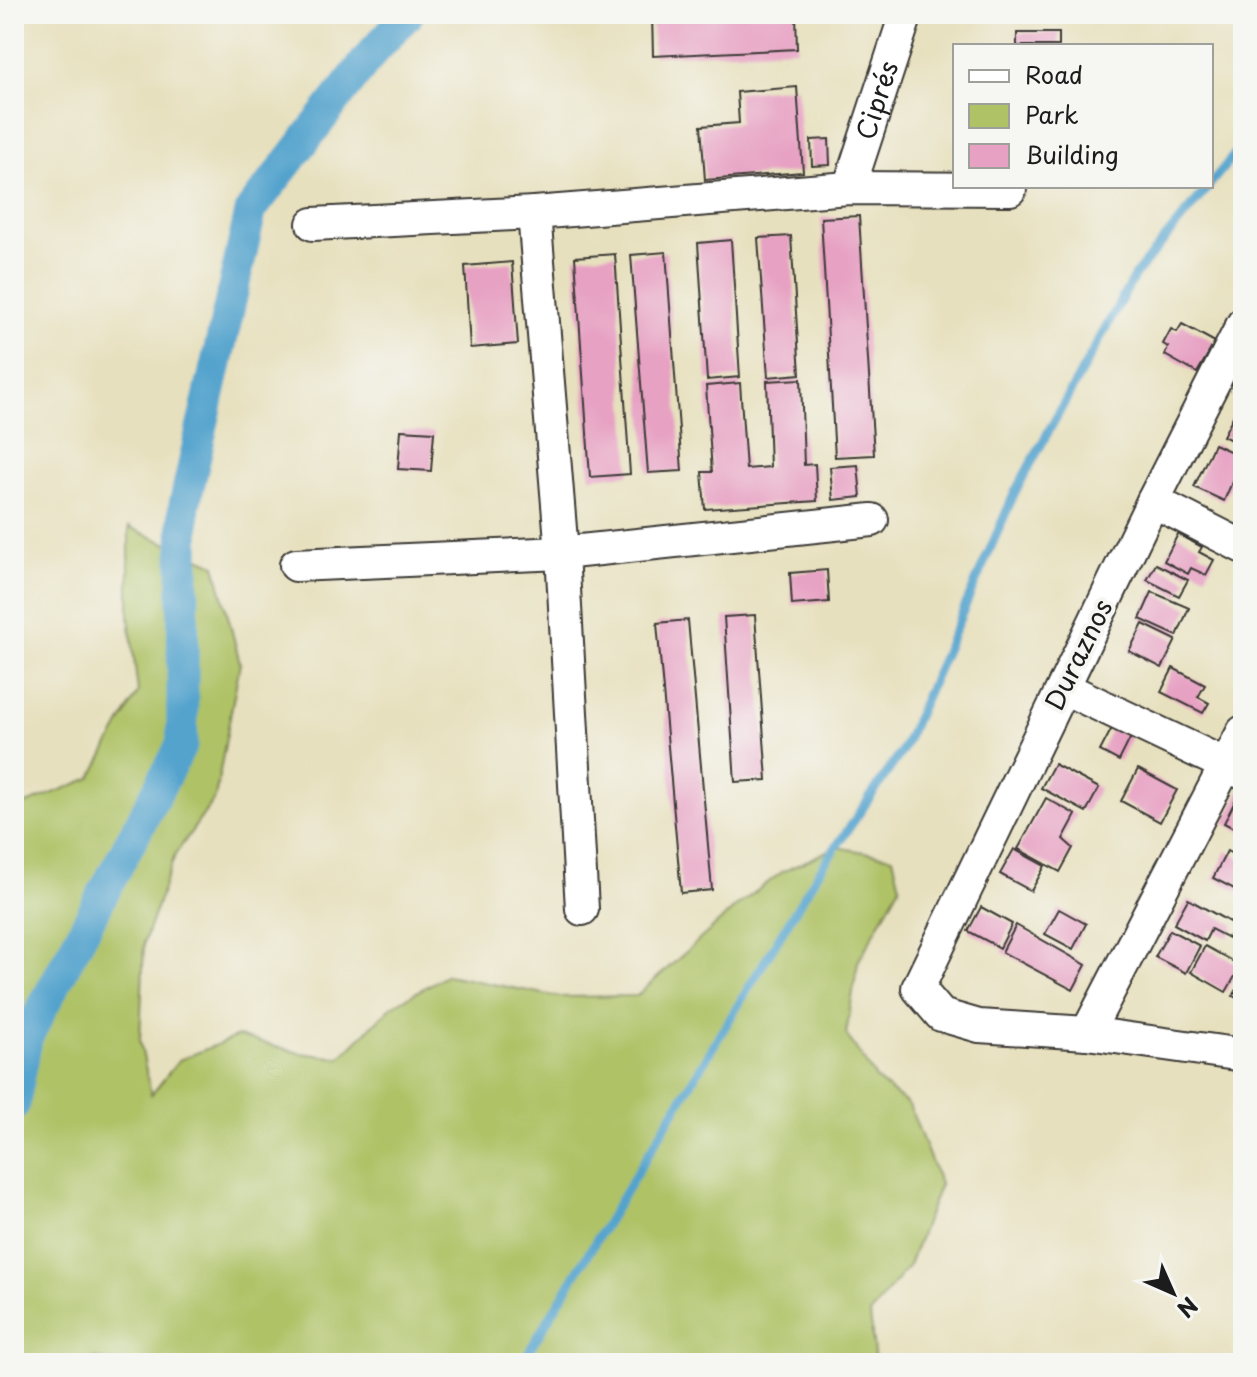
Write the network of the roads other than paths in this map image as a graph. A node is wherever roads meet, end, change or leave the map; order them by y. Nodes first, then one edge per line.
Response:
1 (906, 14) edge
2 (849, 188) junction
3 (1010, 189) dead end
4 (534, 213) junction
5 (313, 224) dead end
6 (1243, 324) edge
7 (1153, 501) junction
8 (872, 520) dead end
9 (1243, 547) edge
10 (562, 553) junction
11 (296, 565) dead end
12 (1064, 688) junction
13 (1243, 732) edge
14 (1234, 768) edge
15 (582, 909) dead end
16 (1087, 1033) junction
17 (1243, 1055) edge

1 - 2 street, Ciprés
2 - 3 street
2 - 4 street
4 - 5 street
4 - 10 street
6 - 7 street, Duraznos
7 - 9 street
7 - 12 street, Duraznos
8 - 10 street
10 - 11 street
10 - 15 street
12 - 14 street
12 - 16 street, Duraznos
13 - 14 street
14 - 16 street
16 - 17 street

